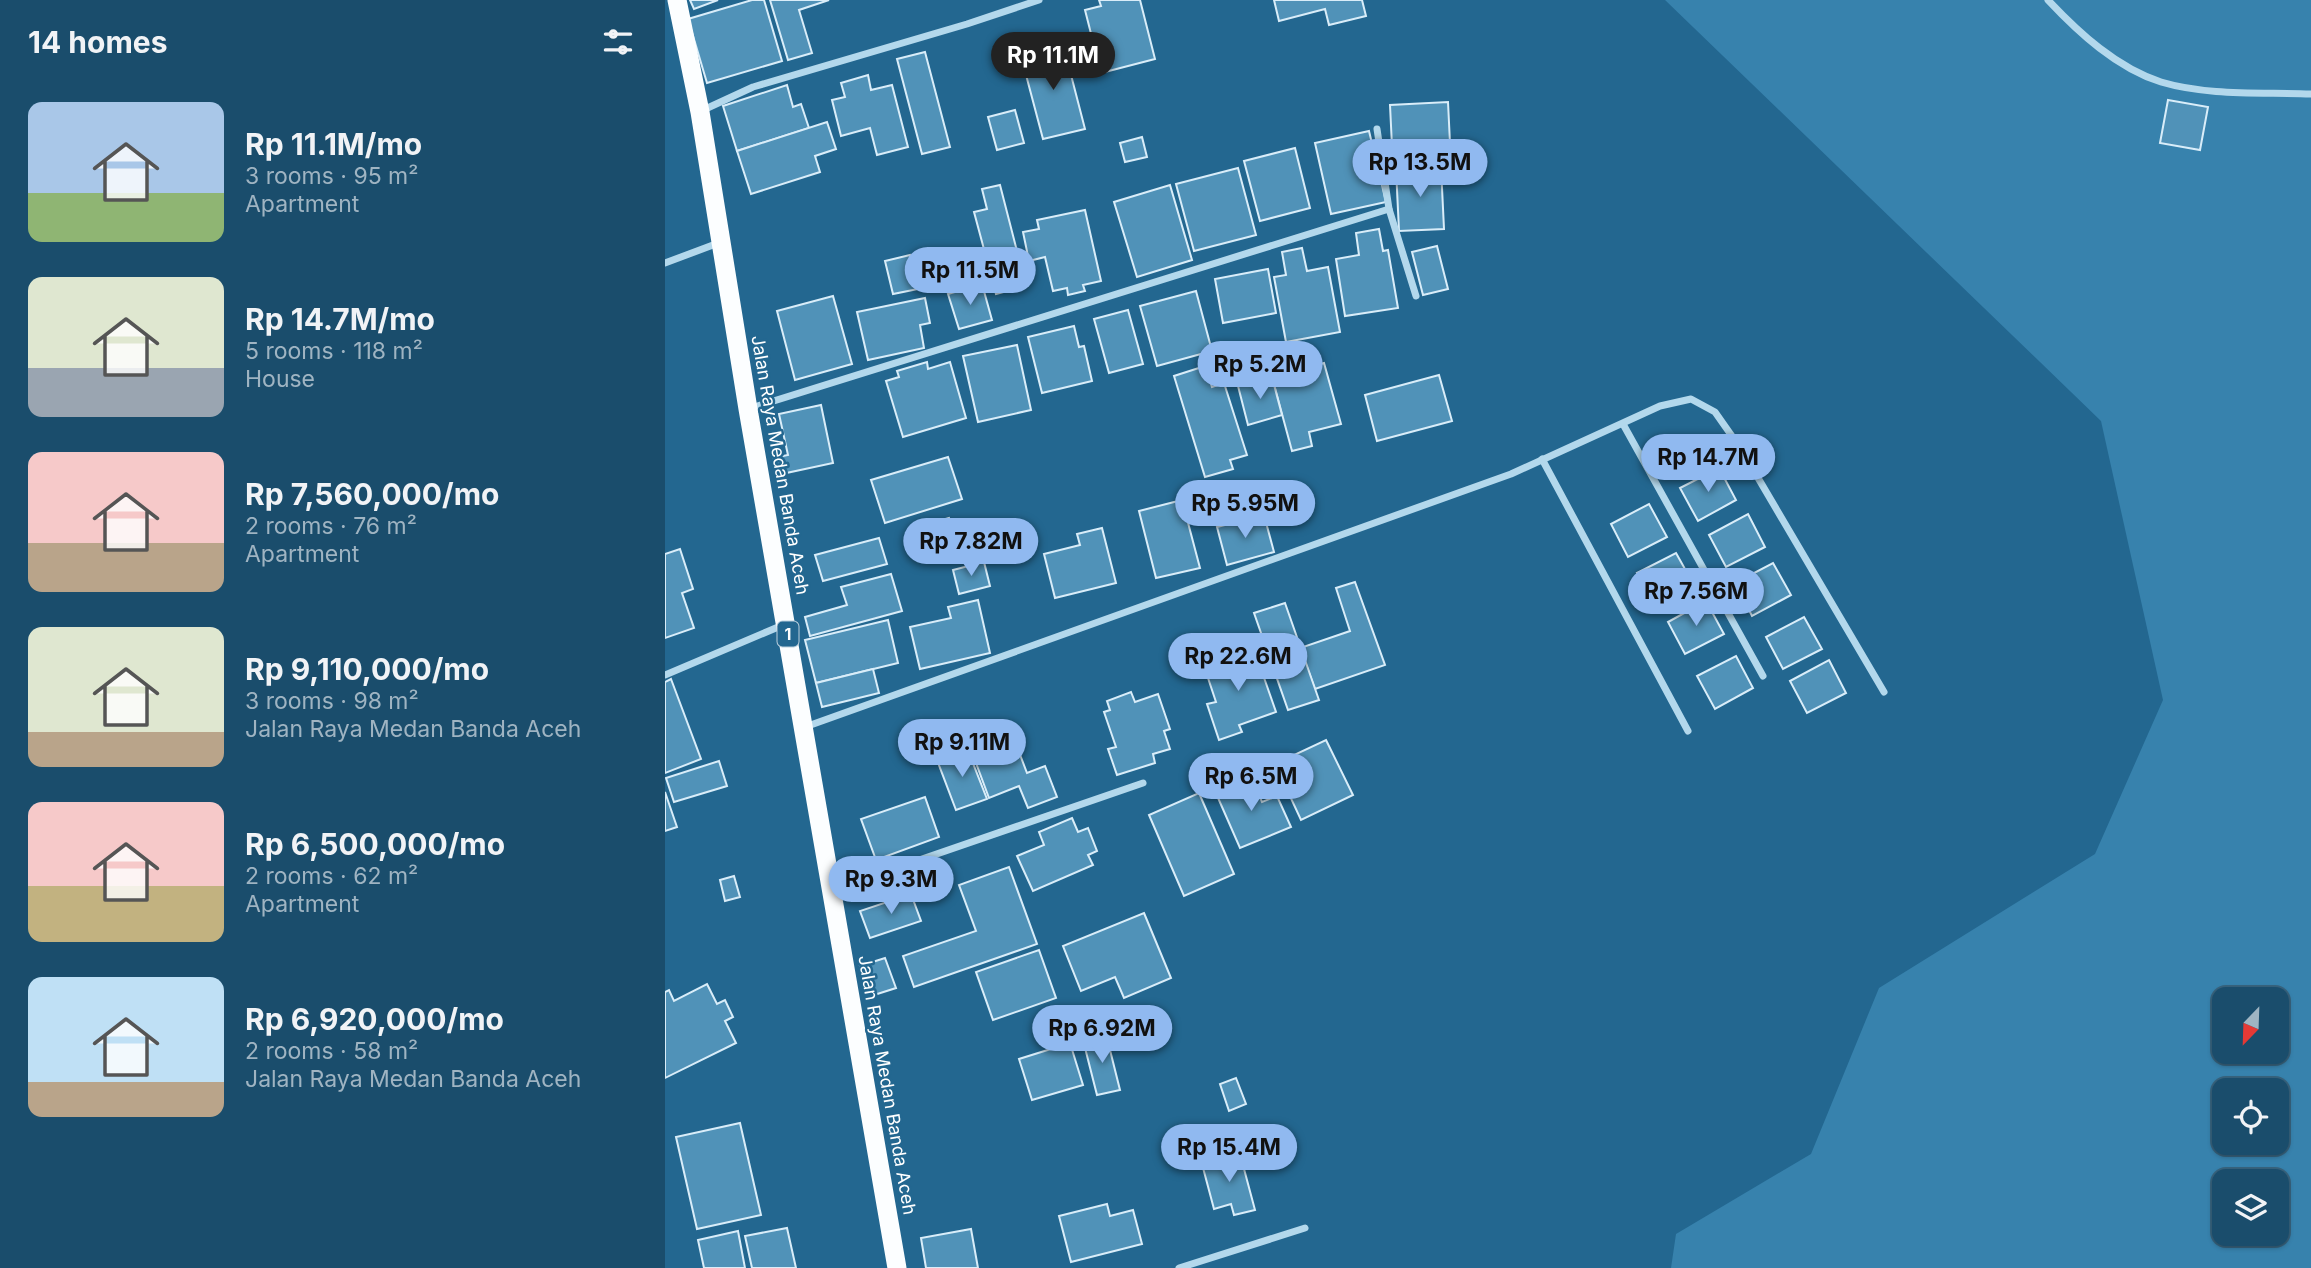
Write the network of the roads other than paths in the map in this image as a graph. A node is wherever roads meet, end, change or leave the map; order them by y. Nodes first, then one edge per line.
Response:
1 (677, 0) edge
2 (1039, 0) edge
3 (2048, 0) edge
4 (2311, 94) edge
5 (700, 112) junction
6 (1377, 129) dead end
7 (1389, 209) junction
8 (722, 242) junction
9 (665, 264) edge
10 (1416, 296) dead end
11 (748, 409) junction
12 (1623, 424) junction
13 (1542, 459) junction
14 (786, 623) junction
15 (665, 675) edge
16 (1762, 676) dead end
17 (1884, 692) dead end
18 (805, 727) junction
19 (1688, 731) dead end
20 (1143, 783) dead end
21 (831, 890) junction
22 (1305, 1228) dead end
23 (897, 1268) edge
24 (1179, 1268) edge

1 - 5 highway, Jalan Raya Medan Banda Aceh / 1
2 - 5 street
3 - 4 street
5 - 8 highway, Jalan Raya Medan Banda Aceh / 1
6 - 7 street
7 - 10 street
7 - 11 street
8 - 9 street
8 - 11 highway, Jalan Raya Medan Banda Aceh / 1
11 - 14 highway, Jalan Raya Medan Banda Aceh / 1
12 - 13 street
12 - 16 street
12 - 17 street
13 - 18 street
13 - 19 street
14 - 15 street
14 - 18 highway, Jalan Raya Medan Banda Aceh / 1
18 - 21 highway, Jalan Raya Medan Banda Aceh / 1
20 - 21 street
21 - 23 highway, Jalan Raya Medan Banda Aceh / 1
22 - 24 street

